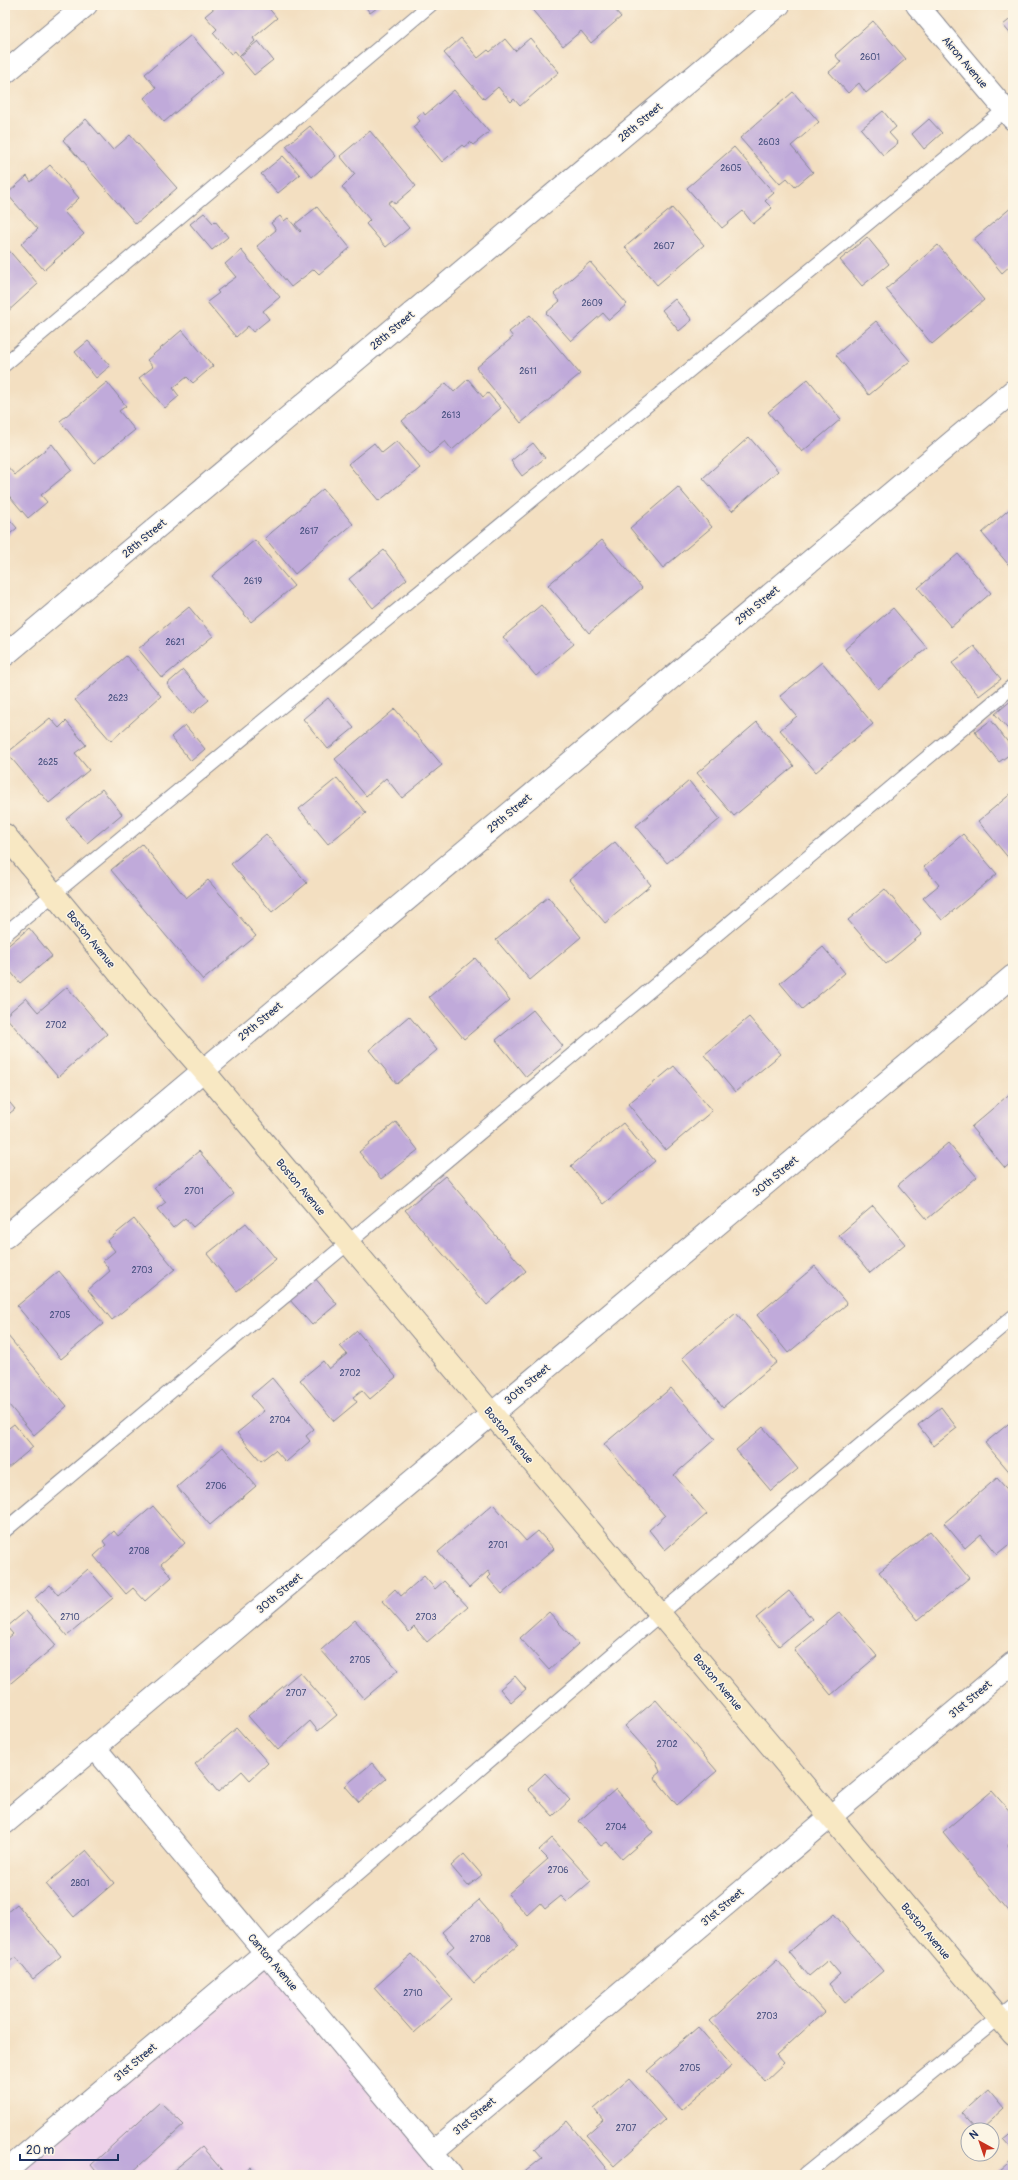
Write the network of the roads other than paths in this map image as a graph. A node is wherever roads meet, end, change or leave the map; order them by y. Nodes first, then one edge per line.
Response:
1 (86, 5) edge
2 (430, 5) edge
3 (779, 5) edge
4 (917, 5) edge
5 (5, 73) edge
6 (1010, 110) edge
7 (5, 364) edge
8 (1013, 391) edge
9 (5, 655) edge
10 (1013, 686) edge
11 (5, 836) edge
12 (54, 893) junction
13 (5, 934) edge
14 (1013, 976) edge
15 (203, 1070) junction
16 (5, 1237) edge
17 (348, 1243) junction
18 (1013, 1317) edge
19 (491, 1414) junction
20 (5, 1530) edge
21 (661, 1613) junction
22 (1013, 1663) edge
23 (95, 1748) junction
24 (830, 1817) junction
25 (5, 1824) edge
26 (265, 1953) junction
27 (1006, 2012) edge
28 (1013, 2034) edge
29 (432, 2152) junction
30 (5, 2172) edge
31 (451, 2175) edge
32 (805, 2175) edge

1 - 5 street
2 - 7 lane
3 - 9 street, 28th Street
4 - 6 street, Akron Avenue
6 - 12 lane
8 - 15 street, 29th Street
10 - 17 lane
11 - 12 street, Boston Avenue
12 - 13 lane
12 - 15 street, Boston Avenue
14 - 19 street, 30th Street
15 - 16 street, 29th Street
15 - 17 street, Boston Avenue
17 - 19 street, Boston Avenue
17 - 20 lane
18 - 21 lane
19 - 21 street, Boston Avenue
19 - 23 street, 30th Street
21 - 24 street, Boston Avenue
21 - 26 lane
22 - 24 street, 31st Street
23 - 25 street, 30th Street
23 - 26 street, Canton Avenue
24 - 27 street, Boston Avenue
24 - 29 street, 31st Street
26 - 29 street, Canton Avenue
26 - 30 street, 31st Street
27 - 28 street, Boston Avenue
27 - 32 lane
29 - 31 street, Canton Avenue

